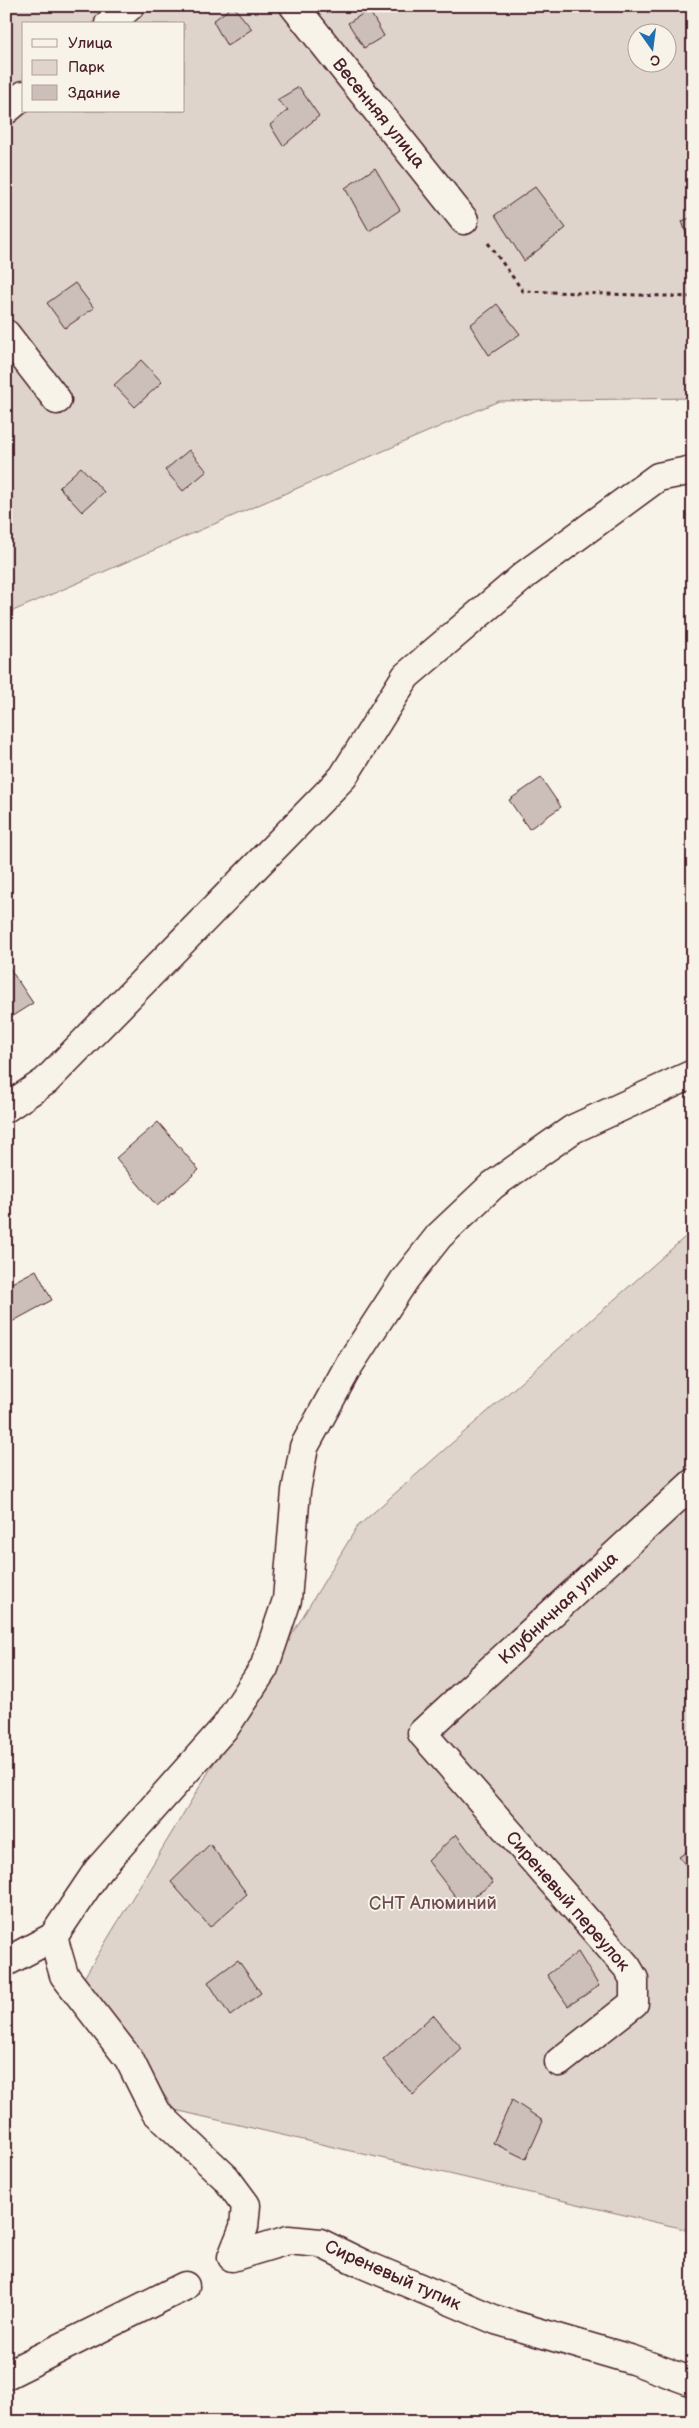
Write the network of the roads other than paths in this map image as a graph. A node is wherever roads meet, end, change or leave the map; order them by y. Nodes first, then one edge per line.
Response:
1 (130, 6) edge
2 (294, 6) edge
3 (111, 22) edge
4 (22, 97) edge
5 (6, 110) edge
6 (464, 220) road end
7 (6, 334) edge
8 (57, 400) dead end
9 (693, 470) edge
10 (693, 1074) edge
11 (6, 1108) edge
12 (693, 1483) edge
13 (422, 1733) joint
14 (54, 1937) junction
15 (6, 1962) edge
16 (559, 2062) dead end
17 (185, 2286) dead end
18 (6, 2375) edge
19 (693, 2382) edge

1 - 3 street
2 - 6 street, Весенняя улица
4 - 5 street
7 - 8 street
9 - 11 street
10 - 14 street
12 - 13 street, Клубничная улица
13 - 16 street, Сиреневый переулок
14 - 15 street
14 - 19 street, Сиреневый тупик
17 - 18 street

